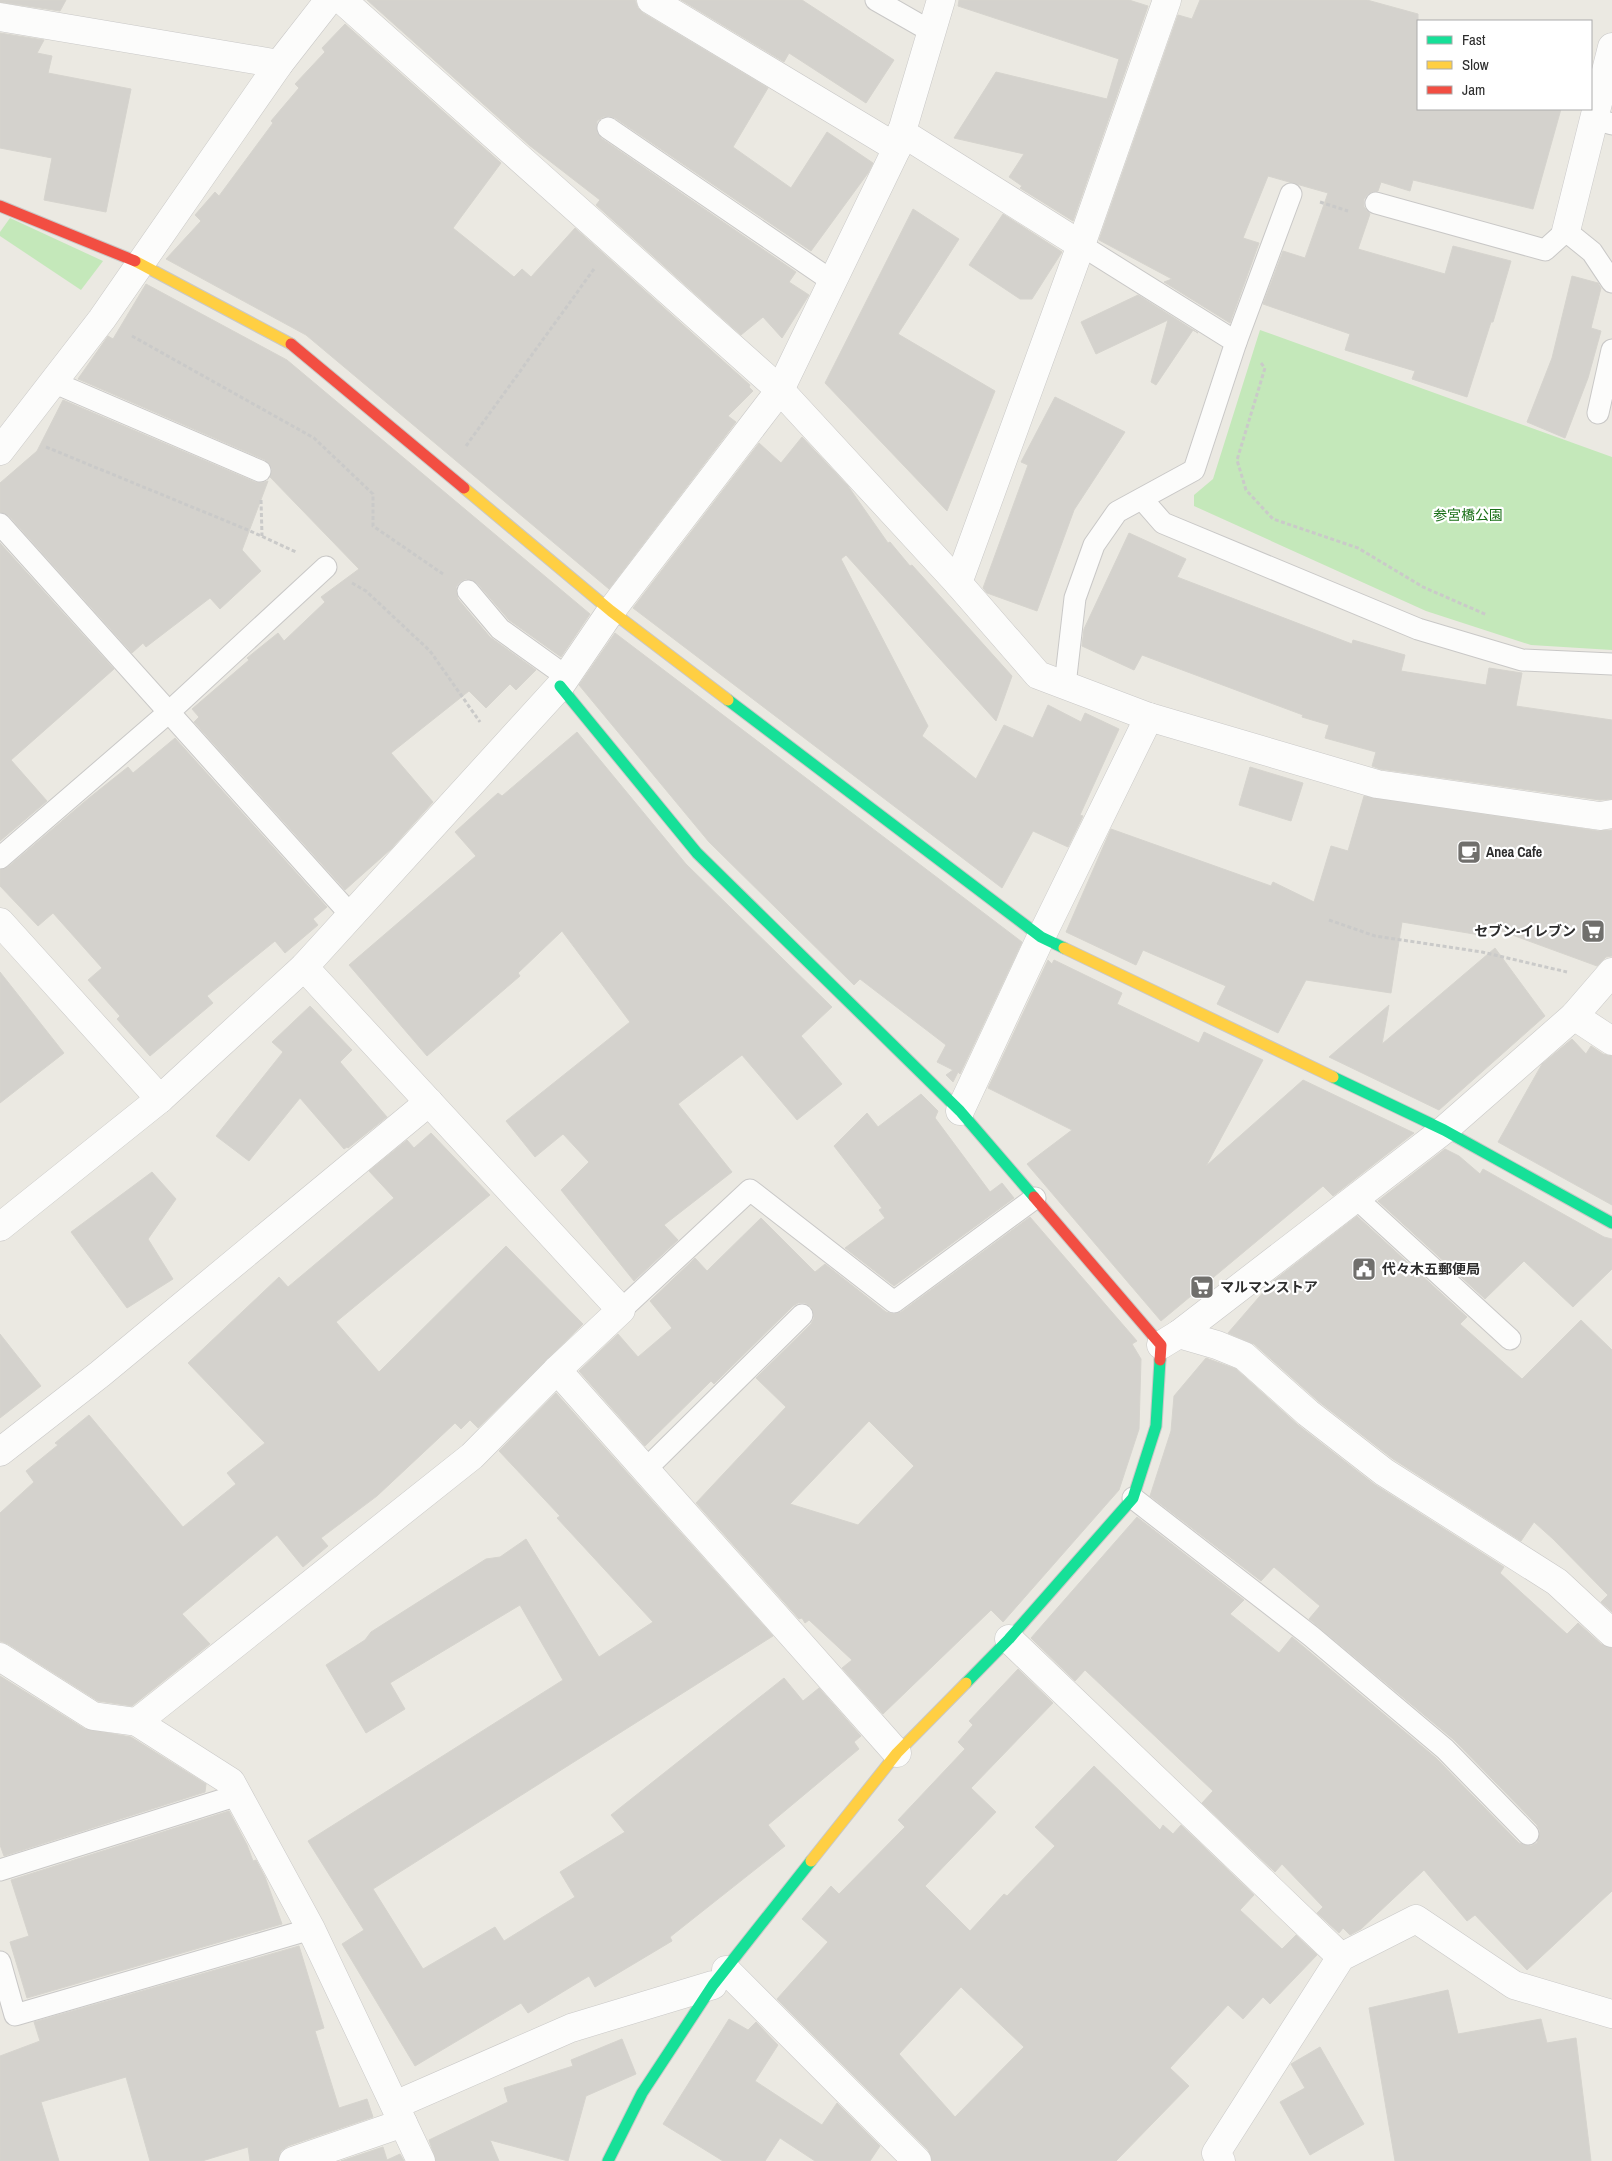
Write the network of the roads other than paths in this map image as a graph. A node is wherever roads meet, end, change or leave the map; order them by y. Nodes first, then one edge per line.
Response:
1 (329, 0) edge
2 (342, 0) edge
3 (651, 0) edge
4 (876, 0) edge
5 (941, 0) edge
6 (1167, 0) edge
7 (0, 17) edge
8 (932, 32) junction
9 (1612, 47) edge
10 (279, 64) junction
11 (1603, 122) edge
12 (608, 128) dead end
13 (899, 140) junction
14 (1291, 194) road end
15 (1376, 203) road end
16 (0, 206) edge
17 (1566, 231) junction
18 (1081, 245) junction
19 (140, 263) junction
20 (832, 281) junction
21 (1612, 282) edge
22 (1236, 342) junction
23 (1612, 350) edge
24 (53, 382) junction
25 (780, 390) junction
26 (1598, 413) dead end
27 (7, 442) edge
28 (260, 471) dead end
29 (1142, 499) junction
30 (0, 524) edge
31 (326, 567) road end
32 (958, 583) junction
33 (468, 591) road end
34 (611, 612) junction
35 (1612, 664) edge
36 (564, 682) junction
37 (1066, 685) junction
38 (169, 712) junction
39 (1149, 717) junction
40 (1612, 814) edge
41 (0, 858) edge
42 (350, 915) junction
43 (0, 922) edge
44 (1041, 937) junction
45 (304, 967) junction
46 (1608, 976) edge
47 (1574, 1016) junction
48 (1612, 1041) edge
49 (160, 1099) junction
50 (428, 1102) junction
51 (960, 1111) junction
52 (1444, 1130) junction
53 (1035, 1198) junction
54 (1356, 1198) junction
55 (1612, 1223) edge
56 (0, 1227) edge
57 (621, 1310) junction
58 (802, 1315) dead end
59 (1510, 1339) dead end
60 (1170, 1340) junction
61 (558, 1370) junction
62 (0, 1452) edge
63 (646, 1469) junction
64 (1133, 1498) junction
65 (1612, 1633) edge
66 (1009, 1639) junction
67 (0, 1657) edge
68 (137, 1722) junction
69 (897, 1752) junction
70 (238, 1795) junction
71 (1528, 1834) dead end
72 (0, 1870) edge
73 (311, 1929) junction
74 (1342, 1957) junction
75 (0, 1962) edge
76 (720, 1978) junction
77 (1612, 2014) edge
78 (399, 2114) junction
79 (293, 2161) edge
80 (421, 2161) edge
81 (608, 2161) edge
82 (917, 2161) edge
83 (1221, 2161) edge

1 - 10 street
2 - 25 street
3 - 13 street
4 - 8 lane
5 - 8 street
6 - 18 street
7 - 10 street
8 - 13 street
9 - 11 street
10 - 19 street
11 - 17 street
12 - 20 lane
13 - 18 street
13 - 20 street
14 - 22 lane
15 - 17 lane
16 - 19 street
17 - 21 lane
18 - 22 lane
18 - 32 street
19 - 24 street
19 - 34 street
20 - 25 street
22 - 29 lane
23 - 26 lane
24 - 27 street
24 - 28 lane
25 - 32 street
25 - 34 street
29 - 35 lane
29 - 37 lane
30 - 38 lane
31 - 38 lane
32 - 37 street
33 - 36 lane
34 - 36 street
34 - 44 street
36 - 42 street
36 - 51 street
37 - 39 street
38 - 41 lane
38 - 42 lane
39 - 40 street
39 - 44 street
42 - 45 street
43 - 49 street
44 - 51 street
44 - 52 street
45 - 49 street
45 - 50 street
46 - 47 street
47 - 48 street
47 - 52 street
49 - 56 street
50 - 57 street
50 - 62 street
51 - 53 street
52 - 54 street
52 - 55 street
53 - 57 lane
53 - 60 street
54 - 59 lane
54 - 60 street
57 - 61 street
58 - 63 lane
60 - 64 street
60 - 65 street
61 - 63 street
61 - 68 street
63 - 69 street
64 - 66 street
64 - 71 lane
66 - 69 street
66 - 74 street
67 - 68 street
68 - 70 street
69 - 76 street
70 - 72 lane
70 - 73 street
73 - 75 lane
73 - 78 street
74 - 77 street
74 - 83 street
76 - 78 street
76 - 81 street
76 - 82 street
78 - 79 street
78 - 80 street

